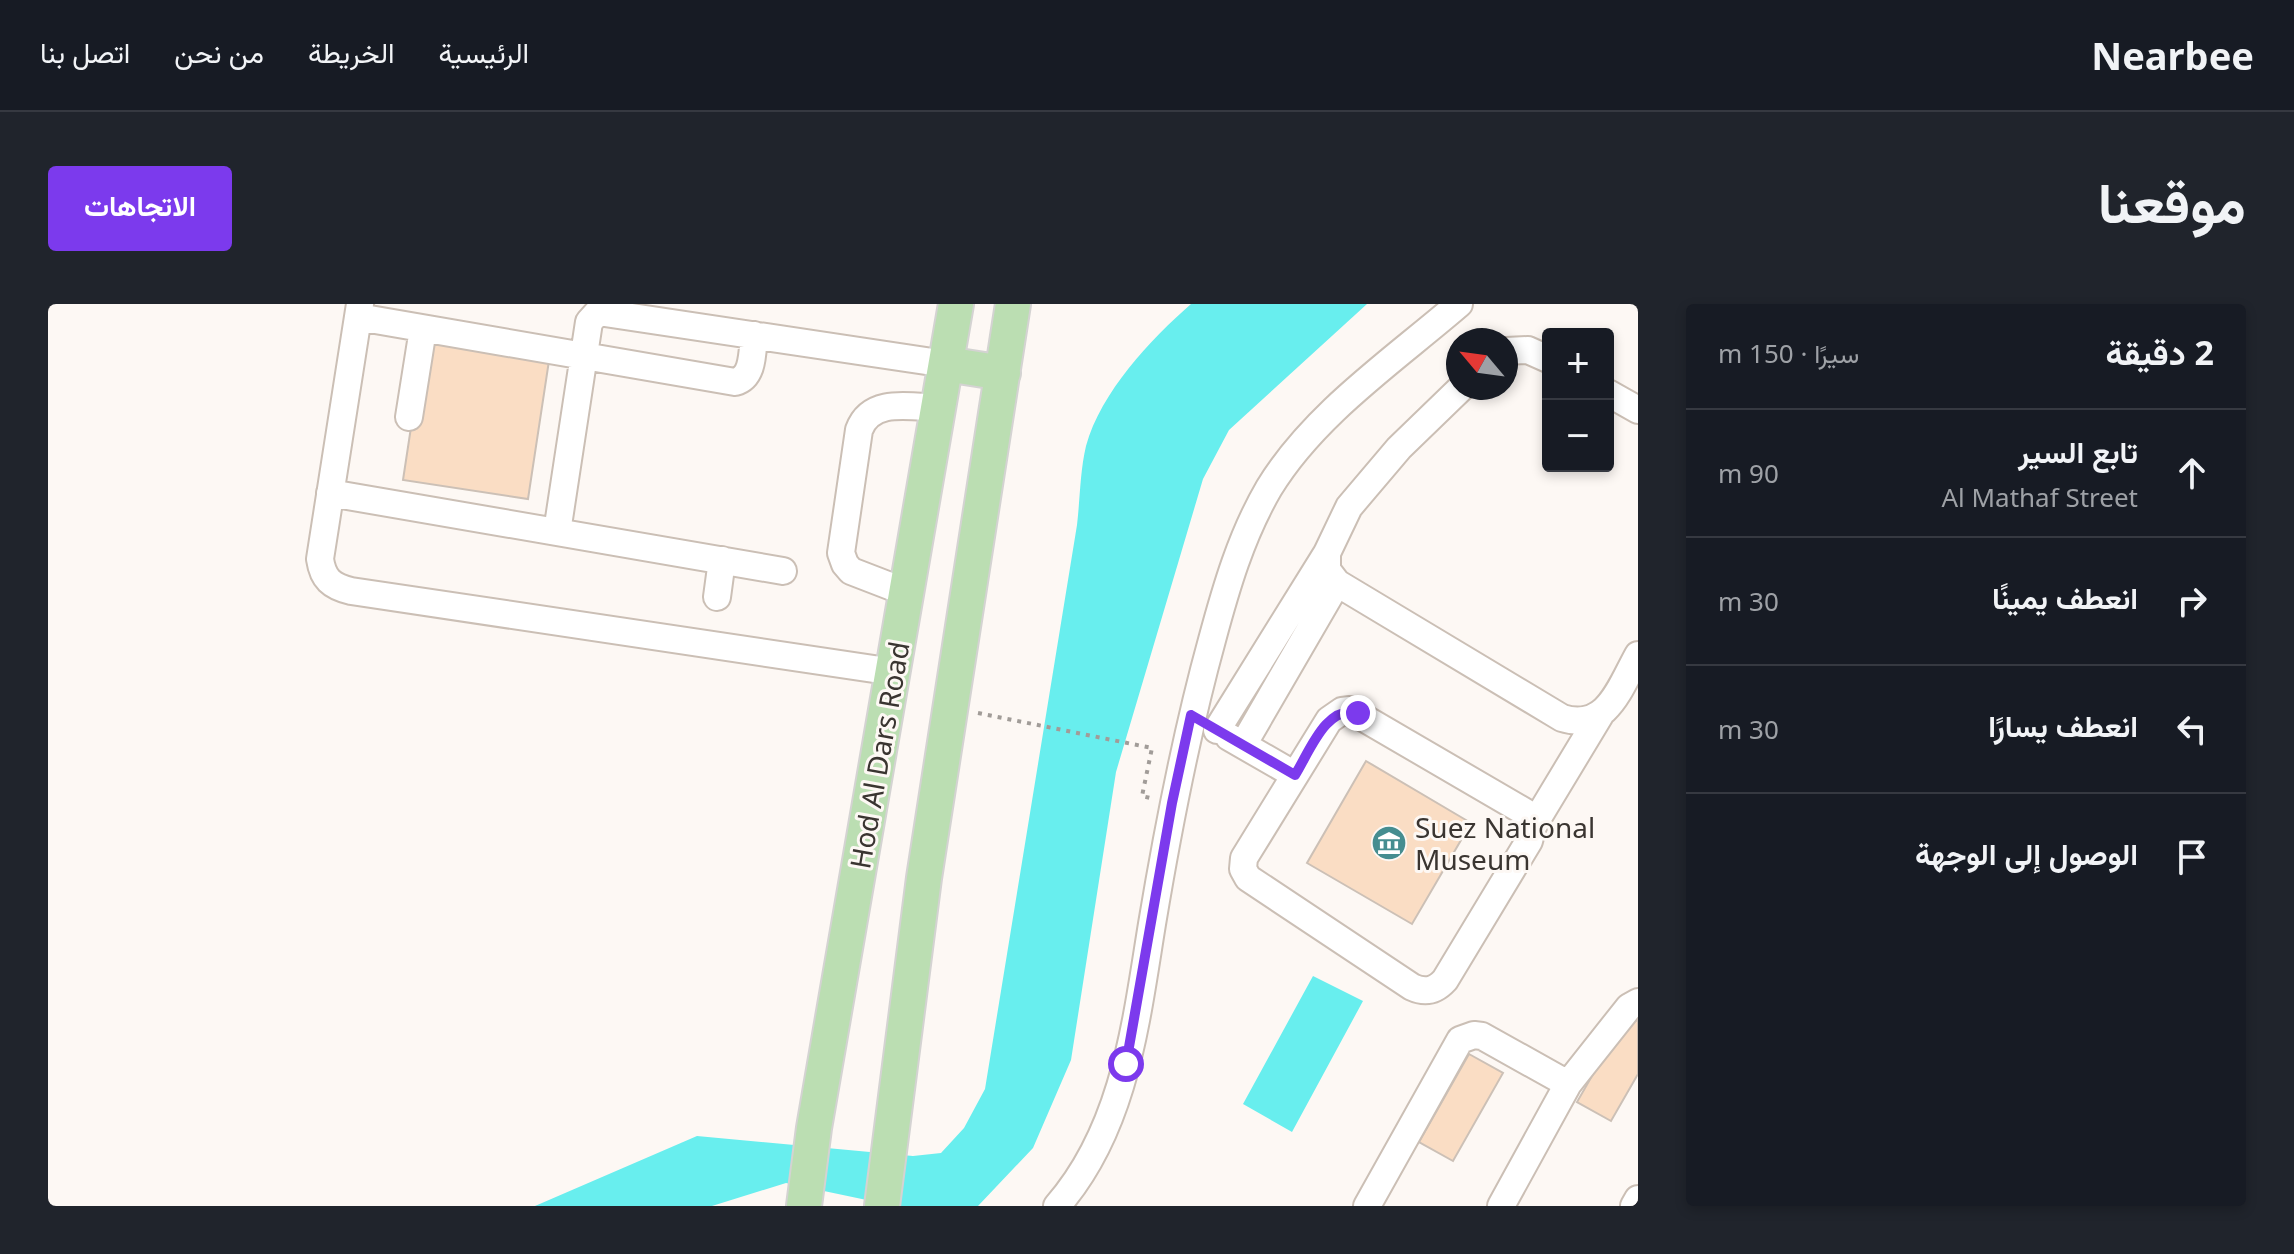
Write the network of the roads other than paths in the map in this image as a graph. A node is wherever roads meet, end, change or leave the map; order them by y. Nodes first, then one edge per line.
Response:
1 (956, 304) edge
2 (1013, 304) edge
3 (1459, 304) edge
4 (359, 310) edge
5 (423, 329) junction
6 (754, 335) junction
7 (1518, 350) edge
8 (1542, 356) edge
9 (583, 357) junction
10 (946, 364) junction
11 (1003, 373) junction
12 (1614, 396) edge
13 (1449, 400) edge
14 (939, 408) junction
15 (1638, 410) edge
16 (409, 417) dead end
17 (330, 493) junction
18 (557, 532) junction
19 (1327, 553) junction
20 (722, 560) junction
21 (783, 571) dead end
22 (1337, 583) junction
23 (908, 593) junction
24 (717, 597) dead end
25 (1638, 655) edge
26 (894, 672) junction
27 (1191, 715) junction
28 (1600, 715) junction
29 (1217, 730) junction
30 (1243, 745) junction
31 (1295, 775) junction
32 (1533, 826) junction
33 (1638, 1002) edge
34 (1568, 1084) junction
35 (1638, 1199) edge
36 (804, 1206) edge
37 (882, 1206) edge
38 (1057, 1206) edge
39 (1367, 1206) edge
40 (1501, 1206) edge
41 (1634, 1206) edge

1 - 10 main road, Hod Al Dars Road
2 - 11 main road
3 - 27 street
4 - 5 street
4 - 17 street
5 - 9 street
5 - 16 street
6 - 9 street
6 - 9 street
6 - 10 street
7 - 8 street
9 - 18 street
10 - 11 main road
10 - 14 main road, Hod Al Dars Road
11 - 37 main road
12 - 15 street
13 - 19 street
14 - 23 main road, Hod Al Dars Road
14 - 23 street
17 - 18 street
17 - 26 street
18 - 20 street
19 - 22 street
19 - 29 street
20 - 21 street
20 - 24 street
22 - 28 street
22 - 30 street
23 - 26 main road, Hod Al Dars Road
25 - 28 street
26 - 36 main road, Hod Al Dars Road
27 - 29 street
27 - 38 street
28 - 32 street
29 - 30 street
30 - 31 street
31 - 32 street
31 - 32 street
33 - 34 street
34 - 39 street
34 - 40 street
35 - 41 street

